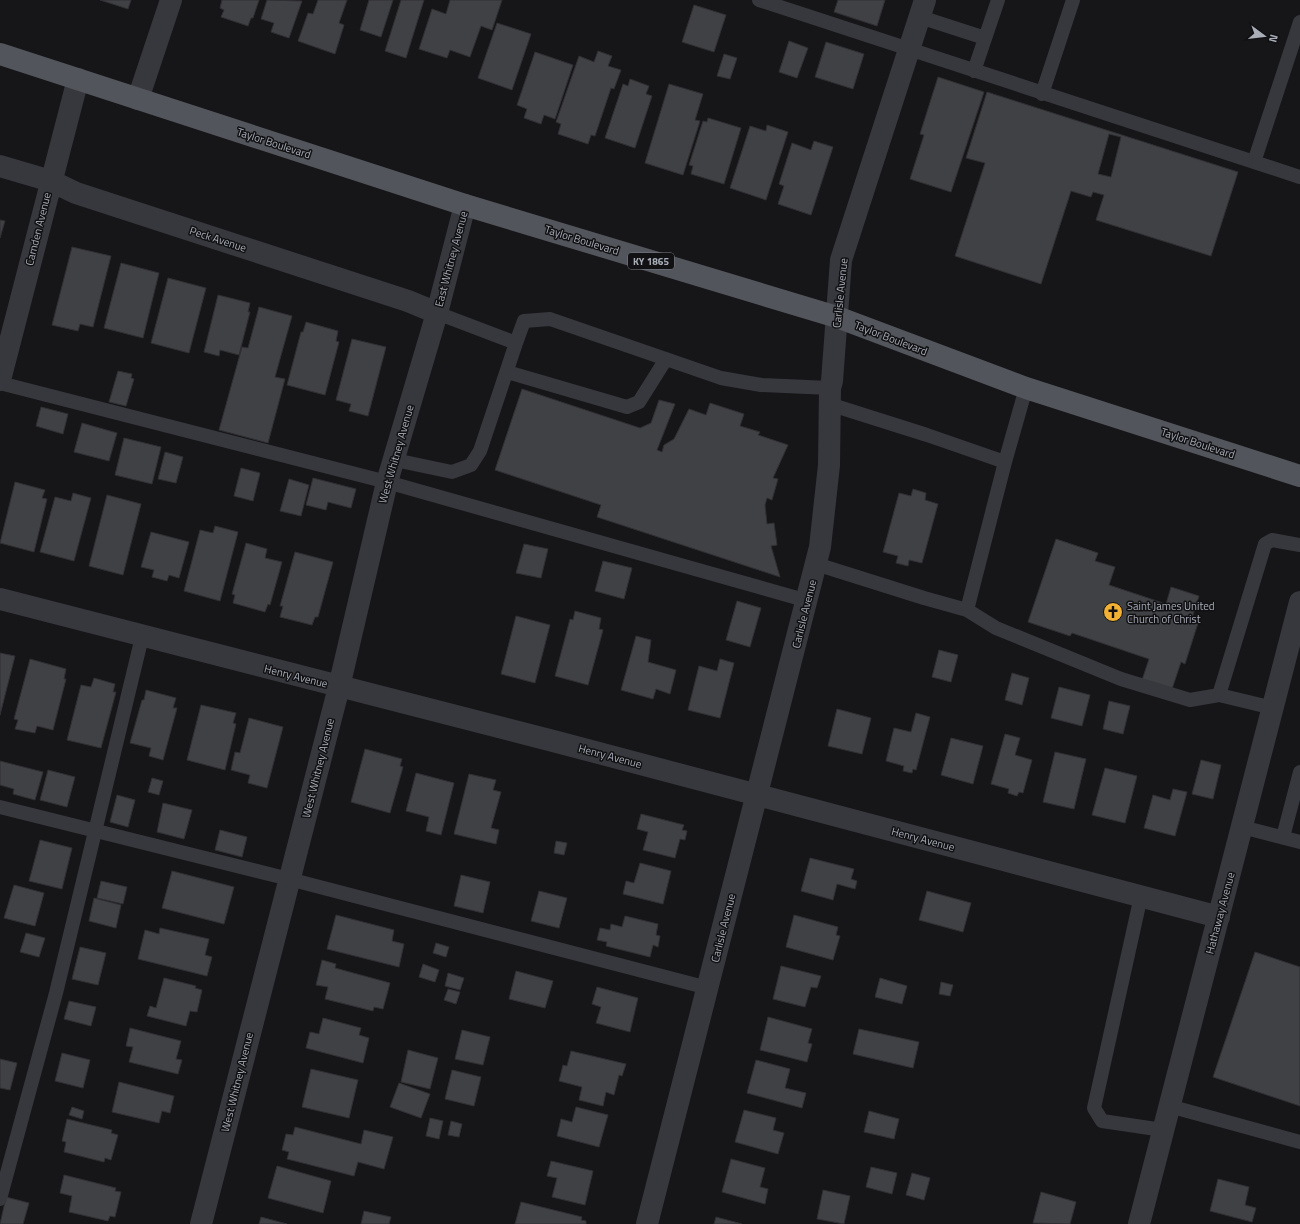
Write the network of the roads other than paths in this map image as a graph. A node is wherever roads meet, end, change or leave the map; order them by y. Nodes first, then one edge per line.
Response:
1 (171, 0) edge
2 (759, 0) edge
3 (998, 0) edge
4 (1073, 0) edge
5 (923, 8) edge
6 (1300, 22) edge
7 (985, 38) junction
8 (909, 50) junction
9 (0, 54) edge
10 (974, 71) junction
11 (78, 80) junction
12 (1042, 94) junction
13 (138, 99) junction
14 (1254, 162) junction
15 (0, 166) edge
16 (1300, 177) edge
17 (51, 181) junction
18 (465, 205) junction
19 (437, 313) junction
20 (837, 317) junction
21 (516, 343) junction
22 (666, 359) junction
23 (507, 372) junction
24 (0, 380) edge
25 (0, 383) edge
26 (1026, 388) junction
27 (829, 396) junction
28 (395, 460) junction
29 (1005, 462) junction
30 (1300, 476) edge
31 (387, 482) junction
32 (1300, 545) edge
33 (816, 564) junction
34 (0, 599) edge
35 (808, 601) junction
36 (1300, 602) edge
37 (967, 610) junction
38 (142, 637) junction
39 (339, 687) junction
40 (1219, 695) junction
41 (1273, 708) junction
42 (1300, 772) edge
43 (757, 796) junction
44 (0, 807) edge
45 (1242, 827) junction
46 (95, 831) junction
47 (1283, 837) junction
48 (1300, 842) edge
49 (289, 879) junction
50 (1141, 896) junction
51 (1219, 916) junction
52 (708, 988) junction
53 (1169, 1106) junction
54 (1163, 1130) junction
55 (1300, 1142) edge
56 (0, 1199) edge
57 (201, 1224) edge
58 (647, 1224) edge
59 (1138, 1224) edge

1 - 13 street
2 - 8 lane
3 - 7 lane
4 - 12 lane
5 - 7 lane
5 - 8 street, Carlisle Avenue
6 - 14 lane
7 - 10 lane
8 - 10 lane
8 - 20 street, Carlisle Avenue
9 - 11 main road, Taylor Boulevard / KY 1865
10 - 12 lane
11 - 13 main road, Taylor Boulevard / KY 1865
11 - 17 street, Camden Avenue
12 - 14 lane
13 - 18 main road, Taylor Boulevard / KY 1865
14 - 16 lane
15 - 17 street, Peck Avenue
17 - 19 street, Peck Avenue
17 - 24 street, Camden Avenue
18 - 19 street, East Whitney Avenue
18 - 20 main road, Taylor Boulevard / KY 1865
19 - 21 lane
19 - 28 street, West Whitney Avenue
20 - 26 main road, Taylor Boulevard / KY 1865
20 - 27 street, Carlisle Avenue
21 - 22 lane
21 - 23 lane
22 - 23 lane
22 - 27 lane
23 - 28 lane
25 - 31 lane
26 - 29 lane
26 - 30 main road, Taylor Boulevard / KY 1865
27 - 29 lane
27 - 33 street, Carlisle Avenue
28 - 31 street, West Whitney Avenue
29 - 37 lane
31 - 35 lane
31 - 39 street, West Whitney Avenue
32 - 40 lane
33 - 35 street, Carlisle Avenue
33 - 37 lane
34 - 38 street, Henry Avenue
35 - 43 street, Carlisle Avenue
36 - 41 street, Hathaway Avenue
37 - 40 lane
38 - 39 street, Henry Avenue
38 - 46 lane
39 - 43 street, Henry Avenue
39 - 49 street, West Whitney Avenue
40 - 41 lane
41 - 45 street, Hathaway Avenue
42 - 47 lane
43 - 50 street, Henry Avenue
43 - 52 street, Carlisle Avenue
44 - 46 lane
45 - 47 lane
45 - 51 street, Hathaway Avenue
46 - 49 lane
46 - 56 lane
47 - 48 lane
49 - 52 lane
49 - 57 street, West Whitney Avenue
50 - 51 street, Henry Avenue
50 - 54 lane
51 - 53 street, Hathaway Avenue
52 - 58 street, Carlisle Avenue
53 - 54 street, Hathaway Avenue
53 - 55 lane
54 - 59 street, Hathaway Avenue

